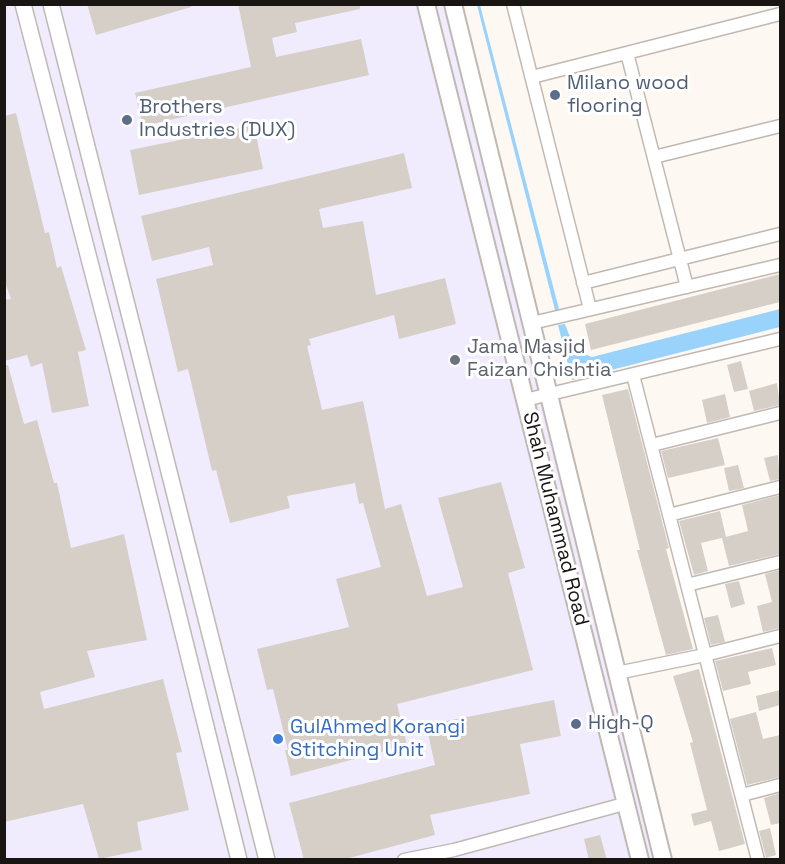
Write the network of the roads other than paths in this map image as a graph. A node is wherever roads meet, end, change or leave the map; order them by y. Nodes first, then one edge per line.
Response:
1 (23, 4) edge
2 (51, 4) edge
3 (426, 4) edge
4 (453, 4) edge
5 (513, 4) edge
6 (780, 14) edge
7 (62, 44) junction
8 (35, 50) junction
9 (627, 52) junction
10 (532, 77) junction
11 (780, 126) edge
12 (654, 157) junction
13 (97, 187) junction
14 (71, 194) junction
15 (780, 234) edge
16 (680, 259) junction
17 (780, 265) edge
18 (583, 283) junction
19 (687, 287) junction
20 (590, 309) junction
21 (539, 322) junction
22 (780, 339) edge
23 (136, 345) junction
24 (112, 351) junction
25 (633, 375) junction
26 (550, 394) junction
27 (525, 400) junction
28 (780, 413) edge
29 (652, 445) junction
30 (780, 487) edge
31 (669, 515) junction
32 (780, 562) edge
33 (687, 585) junction
34 (780, 636) edge
35 (705, 655) junction
36 (617, 673) junction
37 (780, 785) edge
38 (742, 795) junction
39 (624, 804) junction
40 (239, 860) edge
41 (267, 860) edge
42 (404, 860) edge
43 (640, 860) edge
44 (663, 860) edge
45 (759, 860) edge

1 - 8 street
2 - 7 street
3 - 27 main road, Shah Muhammad Road
4 - 21 main road, Shah Muhammad Road
5 - 10 street
6 - 9 street
7 - 8 street
7 - 13 street
8 - 14 street
9 - 10 street
9 - 12 street
10 - 18 street
11 - 12 street
12 - 16 street
13 - 14 street
13 - 23 street
14 - 24 street
15 - 16 street
16 - 18 street
16 - 19 street
17 - 19 street
18 - 20 street
19 - 20 street
20 - 21 street
21 - 26 main road, Shah Muhammad Road
22 - 25 street
23 - 24 street
23 - 41 street
24 - 40 street
25 - 26 street
25 - 29 street
26 - 27 street
26 - 36 main road, Shah Muhammad Road
27 - 39 main road, Shah Muhammad Road
28 - 29 street
29 - 31 street
30 - 31 street
31 - 33 street
32 - 33 street
33 - 35 street
34 - 35 street
35 - 36 street
35 - 38 street
36 - 44 main road, Shah Muhammad Road
37 - 38 street
38 - 45 street
39 - 42 street
39 - 43 main road, Shah Muhammad Road

